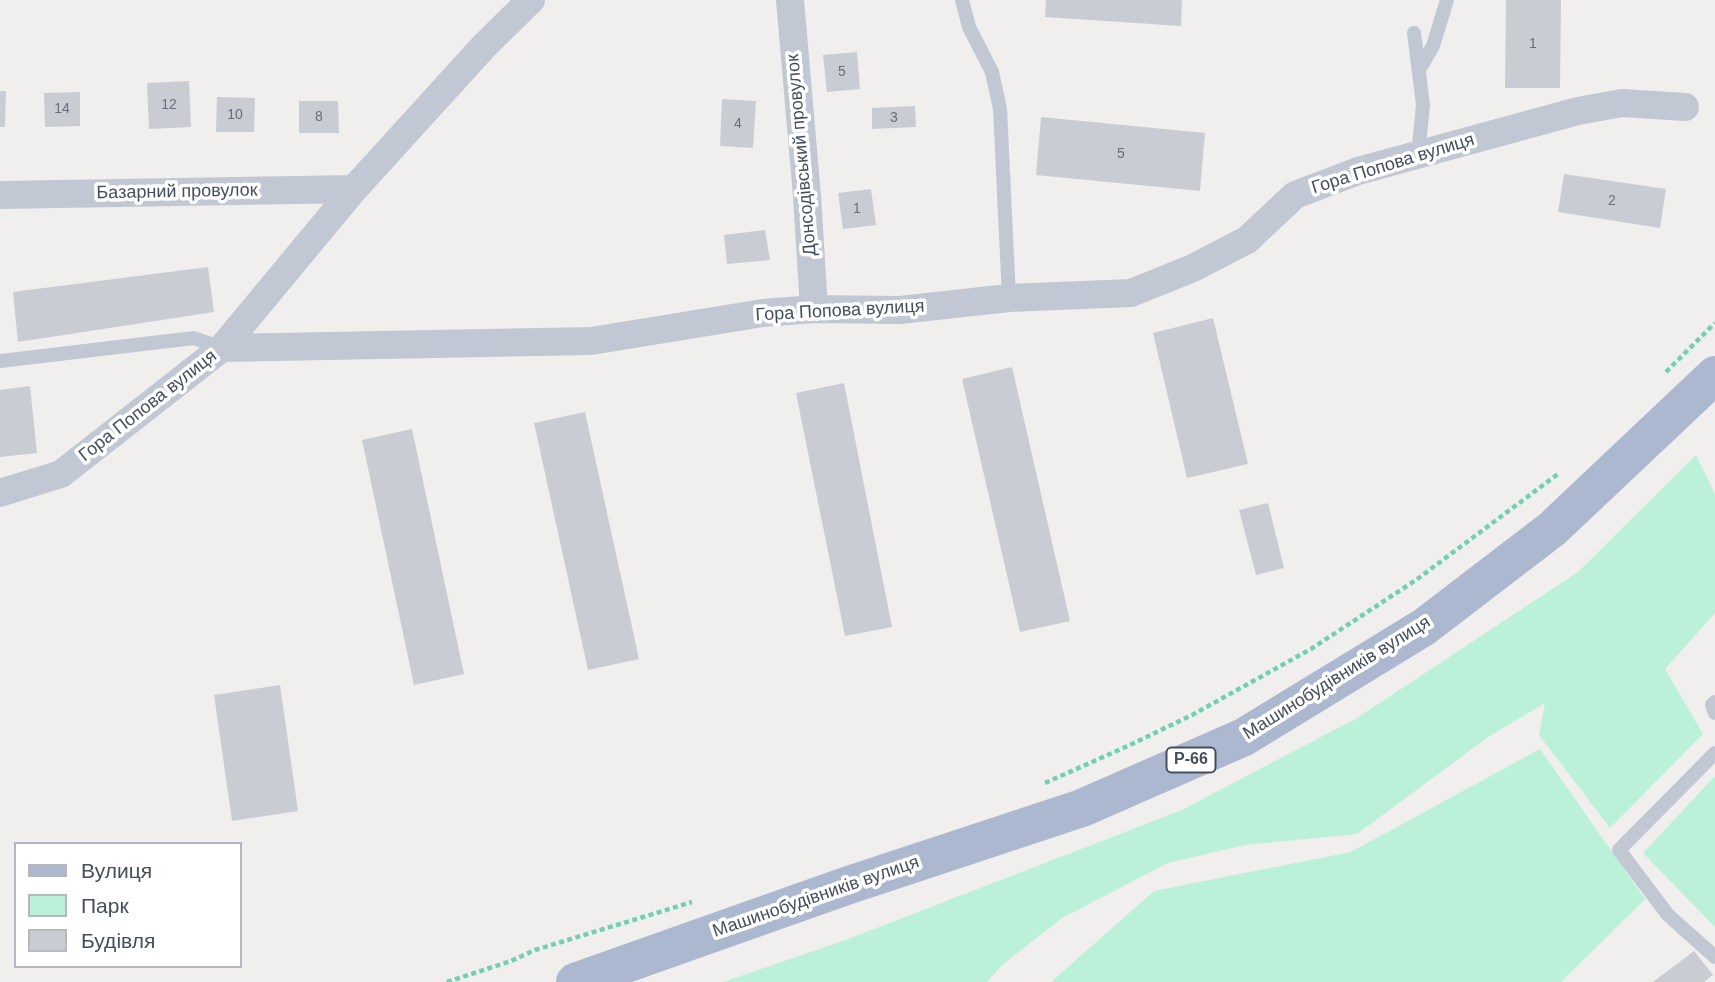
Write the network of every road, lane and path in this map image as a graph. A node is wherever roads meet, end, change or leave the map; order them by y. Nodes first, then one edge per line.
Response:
1 (531, 0) edge
2 (790, 0) edge
3 (962, 0) edge
4 (1447, 0) edge
5 (1414, 33) dead end
6 (1419, 70) junction
7 (1685, 107) dead end
8 (1418, 155) junction
9 (354, 189) junction
10 (0, 195) edge
11 (1009, 298) junction
12 (814, 309) junction
13 (1715, 323) edge
14 (222, 348) junction
15 (0, 361) edge
16 (1663, 375) dead end
17 (1715, 376) edge
18 (1567, 467) dead end
19 (0, 493) edge
20 (1715, 702) edge
21 (1715, 713) edge
22 (1715, 753) edge
23 (1040, 785) dead end
24 (695, 902) dead end
25 (1715, 957) edge
26 (447, 982) edge
27 (575, 982) edge

1 - 9 street
2 - 12 street, Донсодівський провулок
3 - 11 lane
4 - 6 lane
5 - 6 lane
6 - 8 lane
7 - 8 street, Гора Попова вулиця
8 - 11 street, Гора Попова вулиця
9 - 10 street, Базарний провулок
9 - 14 street
11 - 12 street, Гора Попова вулиця
12 - 14 street, Гора Попова вулиця
13 - 16 path
14 - 15 lane
14 - 19 street, Гора Попова вулиця
17 - 27 main road, Машинобудівників вулиця / Р-66
18 - 23 path
20 - 21 lane
22 - 25 lane
24 - 26 path

